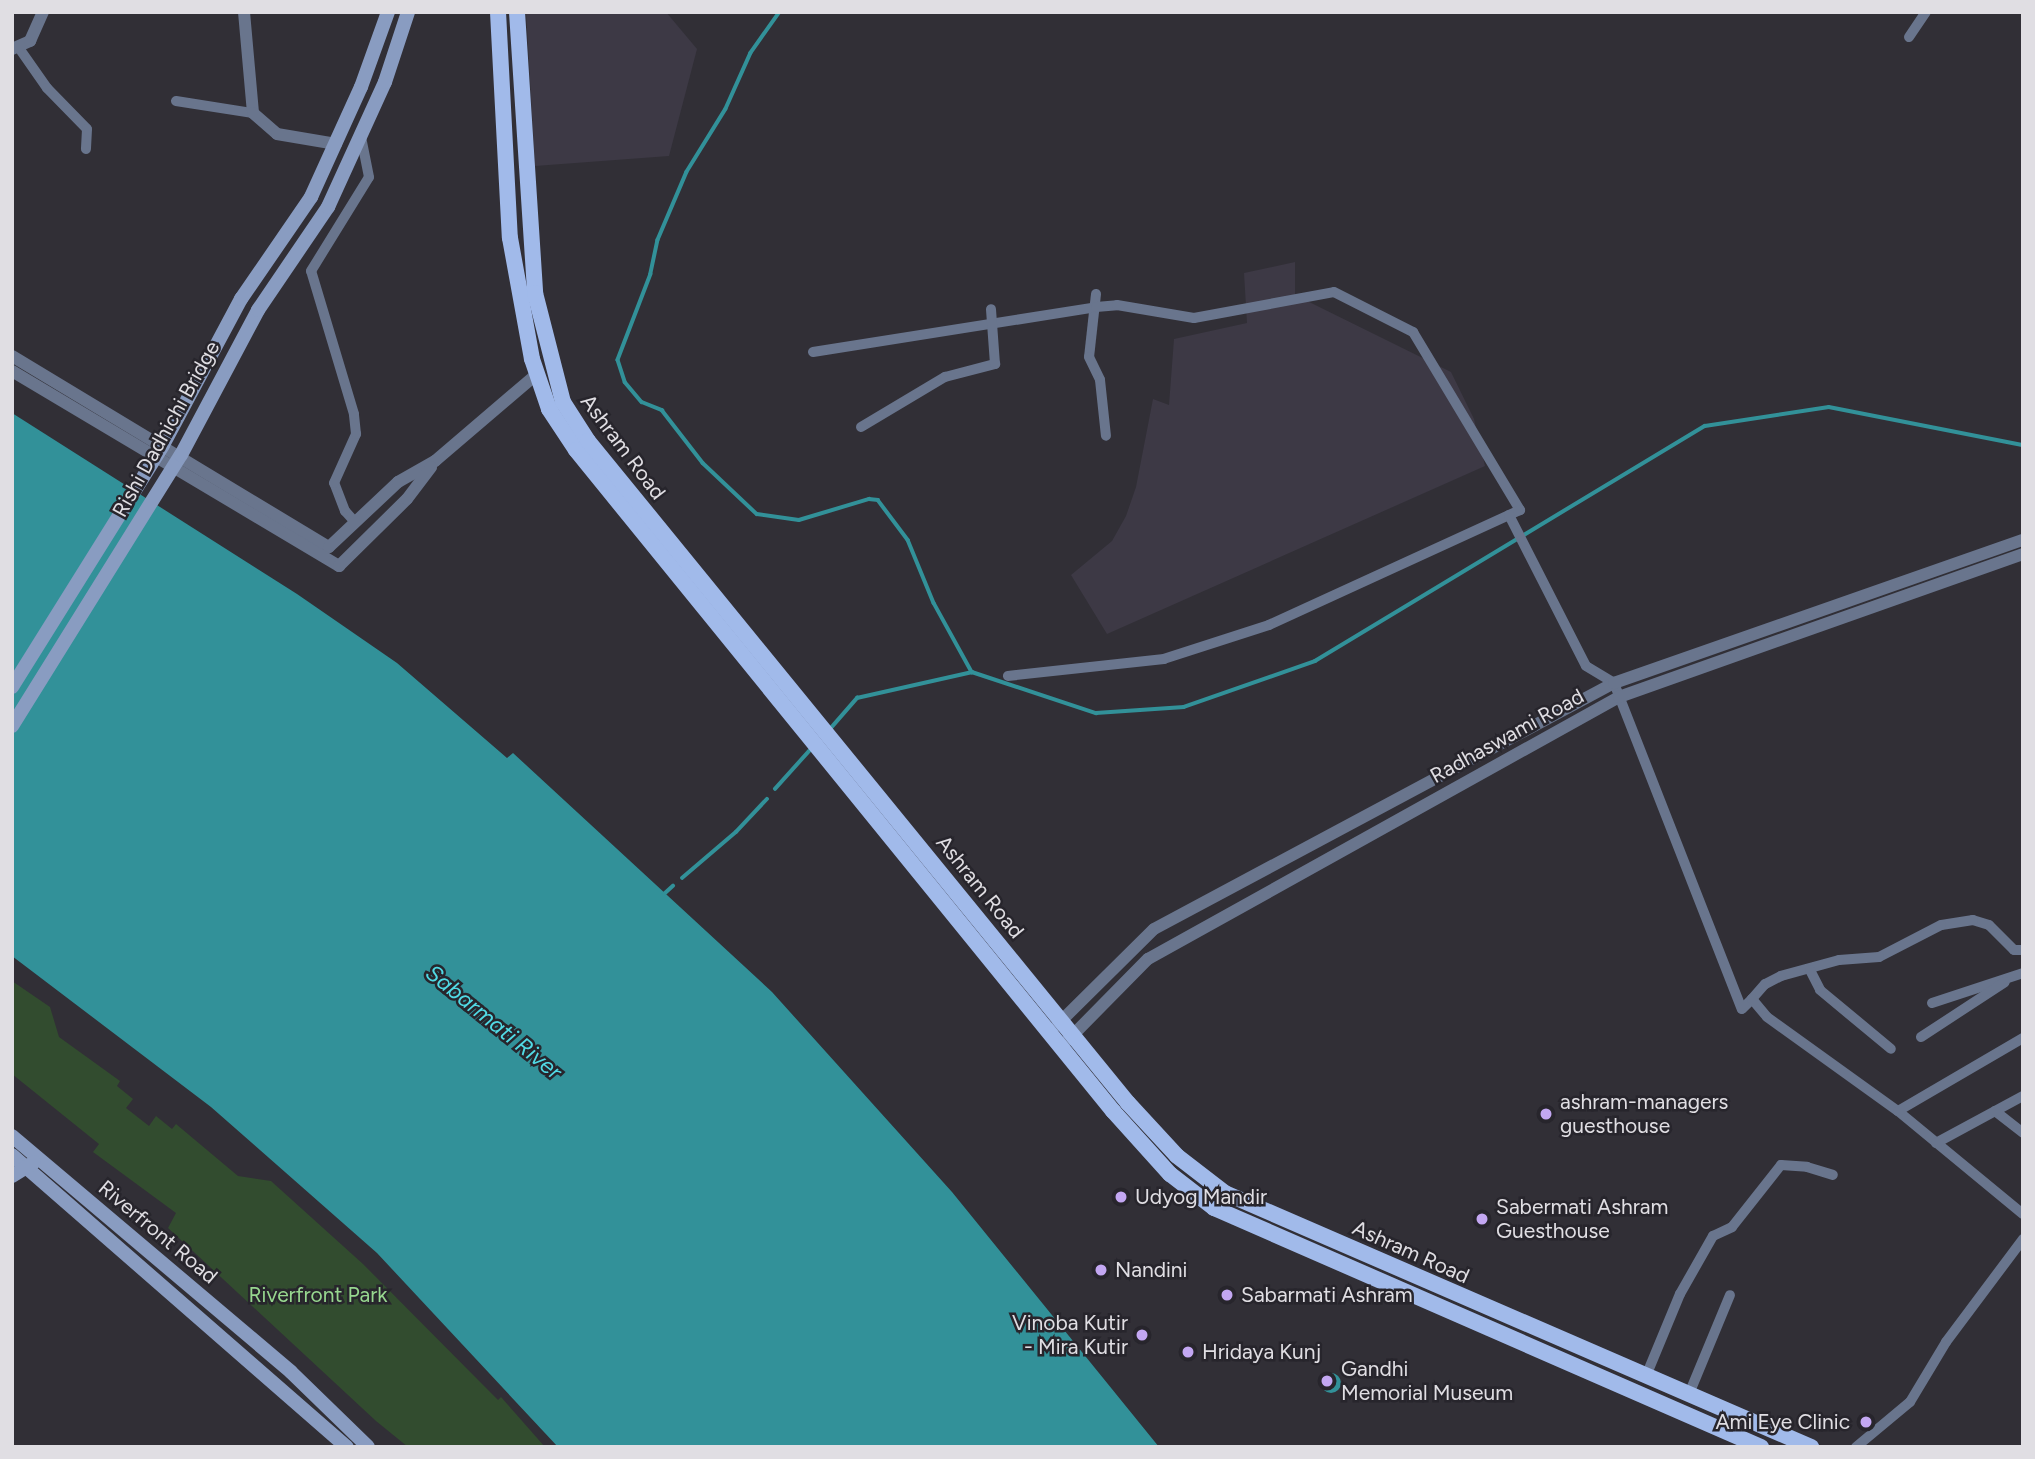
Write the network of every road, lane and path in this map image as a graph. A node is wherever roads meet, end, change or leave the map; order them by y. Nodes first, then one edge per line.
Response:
1 (43, 12) edge
2 (243, 12) edge
3 (408, 12) edge
4 (498, 12) edge
5 (517, 12) edge
6 (1926, 12) edge
7 (384, 13) edge
8 (1909, 37) dead end
9 (16, 49) edge
10 (176, 101) dead end
11 (253, 113) junction
12 (361, 138) junction
13 (336, 144) junction
14 (86, 149) dead end
15 (1096, 294) dead end
16 (1096, 307) junction
17 (991, 309) dead end
18 (993, 326) junction
19 (813, 352) dead end
20 (12, 356) edge
21 (12, 371) edge
22 (545, 371) junction
23 (861, 426) dead end
24 (1106, 436) dead end
25 (435, 461) junction
26 (1509, 514) junction
27 (355, 522) junction
28 (2023, 540) edge
29 (2023, 554) edge
30 (1008, 676) dead end
31 (1614, 683) junction
32 (12, 687) edge
33 (1619, 697) junction
34 (12, 726) edge
35 (2023, 950) edge
36 (1810, 970) junction
37 (2023, 973) edge
38 (2006, 982) junction
39 (1752, 999) junction
40 (1932, 1003) dead end
41 (1061, 1021) junction
42 (1049, 1033) junction
43 (1073, 1035) junction
44 (1921, 1037) dead end
45 (2023, 1038) edge
46 (1060, 1047) junction
47 (1891, 1049) dead end
48 (2023, 1096) edge
49 (1899, 1111) junction
50 (1995, 1111) junction
51 (2023, 1133) edge
52 (12, 1136) edge
53 (1936, 1143) junction
54 (12, 1155) edge
55 (34, 1163) junction
56 (1833, 1175) dead end
57 (12, 1176) edge
58 (1203, 1179) junction
59 (1191, 1191) junction
60 (2023, 1214) edge
61 (2023, 1239) edge
62 (1730, 1295) dead end
63 (1646, 1376) junction
64 (1689, 1394) junction
65 (347, 1447) edge
66 (369, 1447) edge
67 (1761, 1447) edge
68 (1811, 1447) edge
69 (1856, 1447) edge

1 - 9 street
2 - 11 street
3 - 12 main road, Rishi Dadhichi Bridge
4 - 22 main road, Ashram Road
5 - 22 main road, Ashram Road
6 - 8 street
7 - 13 main road, Rishi Dadhichi Bridge
9 - 14 street
10 - 11 street
11 - 13 street
12 - 27 street
12 - 34 main road, Rishi Dadhichi Bridge
13 - 32 main road, Rishi Dadhichi Bridge
15 - 16 street
16 - 18 street
16 - 24 street
16 - 26 street
17 - 18 street
18 - 19 street
18 - 23 street
20 - 27 street
21 - 25 street
22 - 25 street
22 - 41 main road, Ashram Road
22 - 42 main road, Ashram Road
25 - 27 street
26 - 30 street
26 - 31 street
28 - 31 street, Radhaswami Road
29 - 33 street, Radhaswami Road
31 - 33 street
31 - 41 street, Radhaswami Road
33 - 39 street
33 - 43 street, Radhaswami Road
35 - 36 street
36 - 39 street
36 - 47 street
37 - 38 street
38 - 40 street
38 - 44 street
39 - 49 street
41 - 42 street, Radhaswami Road
41 - 43 main road, Ashram Road
42 - 46 main road, Ashram Road
43 - 46 street, Radhaswami Road
43 - 58 main road, Ashram Road
45 - 49 street
46 - 59 main road, Ashram Road
48 - 50 street
49 - 53 street
50 - 51 street
50 - 53 street
52 - 55 main road, Riverfront Road
53 - 60 street
54 - 55 main road, Riverfront Road
55 - 57 main road
55 - 65 main road, Riverfront Road
55 - 66 main road, Riverfront Road
56 - 63 street
58 - 59 main road
58 - 63 main road, Ashram Road
59 - 67 main road, Ashram Road
61 - 69 street
62 - 64 street
63 - 64 main road, Ashram Road
64 - 68 main road, Ashram Road

